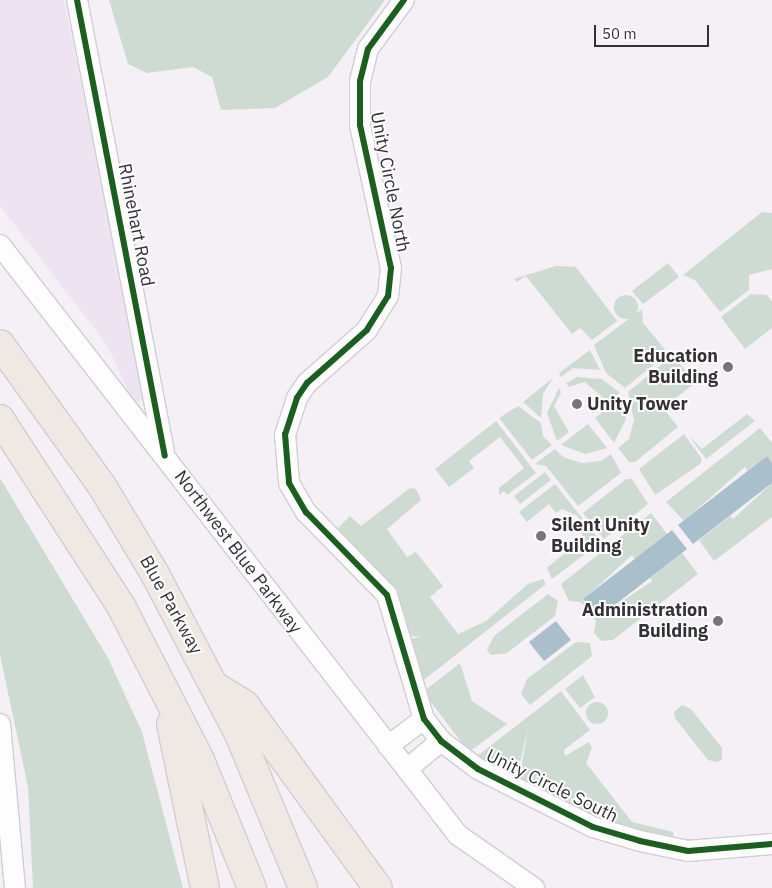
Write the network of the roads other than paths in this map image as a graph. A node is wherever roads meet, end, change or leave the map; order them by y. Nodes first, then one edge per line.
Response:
1 (78, 0) edge
2 (404, 0) edge
3 (0, 245) edge
4 (0, 344) edge
5 (0, 419) edge
6 (165, 456) junction
7 (161, 681) junction
8 (214, 686) junction
9 (413, 692) joint
10 (424, 719) junction
11 (0, 724) edge
12 (441, 741) junction
13 (2, 746) edge
14 (388, 746) junction
15 (407, 770) junction
16 (772, 844) edge
17 (15, 888) edge
18 (206, 888) edge
19 (252, 888) edge
20 (303, 888) edge
21 (378, 888) edge
22 (534, 888) edge

1 - 6 street, Rhinehart Road
2 - 9 street, Unity Circle North
3 - 6 street, Northwest Blue Parkway
4 - 8 highway, Blue Parkway
5 - 7 highway
6 - 14 street, Northwest Blue Parkway
7 - 18 highway
7 - 19 highway
8 - 20 highway, Blue Parkway
8 - 21 highway
9 - 10 street, Unity Circle South
10 - 12 street, Unity Circle South
10 - 14 street
11 - 13 street
12 - 15 street
12 - 16 street, Unity Circle South
13 - 17 street
14 - 15 street, Northwest Blue Parkway
15 - 22 street, Northwest Blue Parkway

